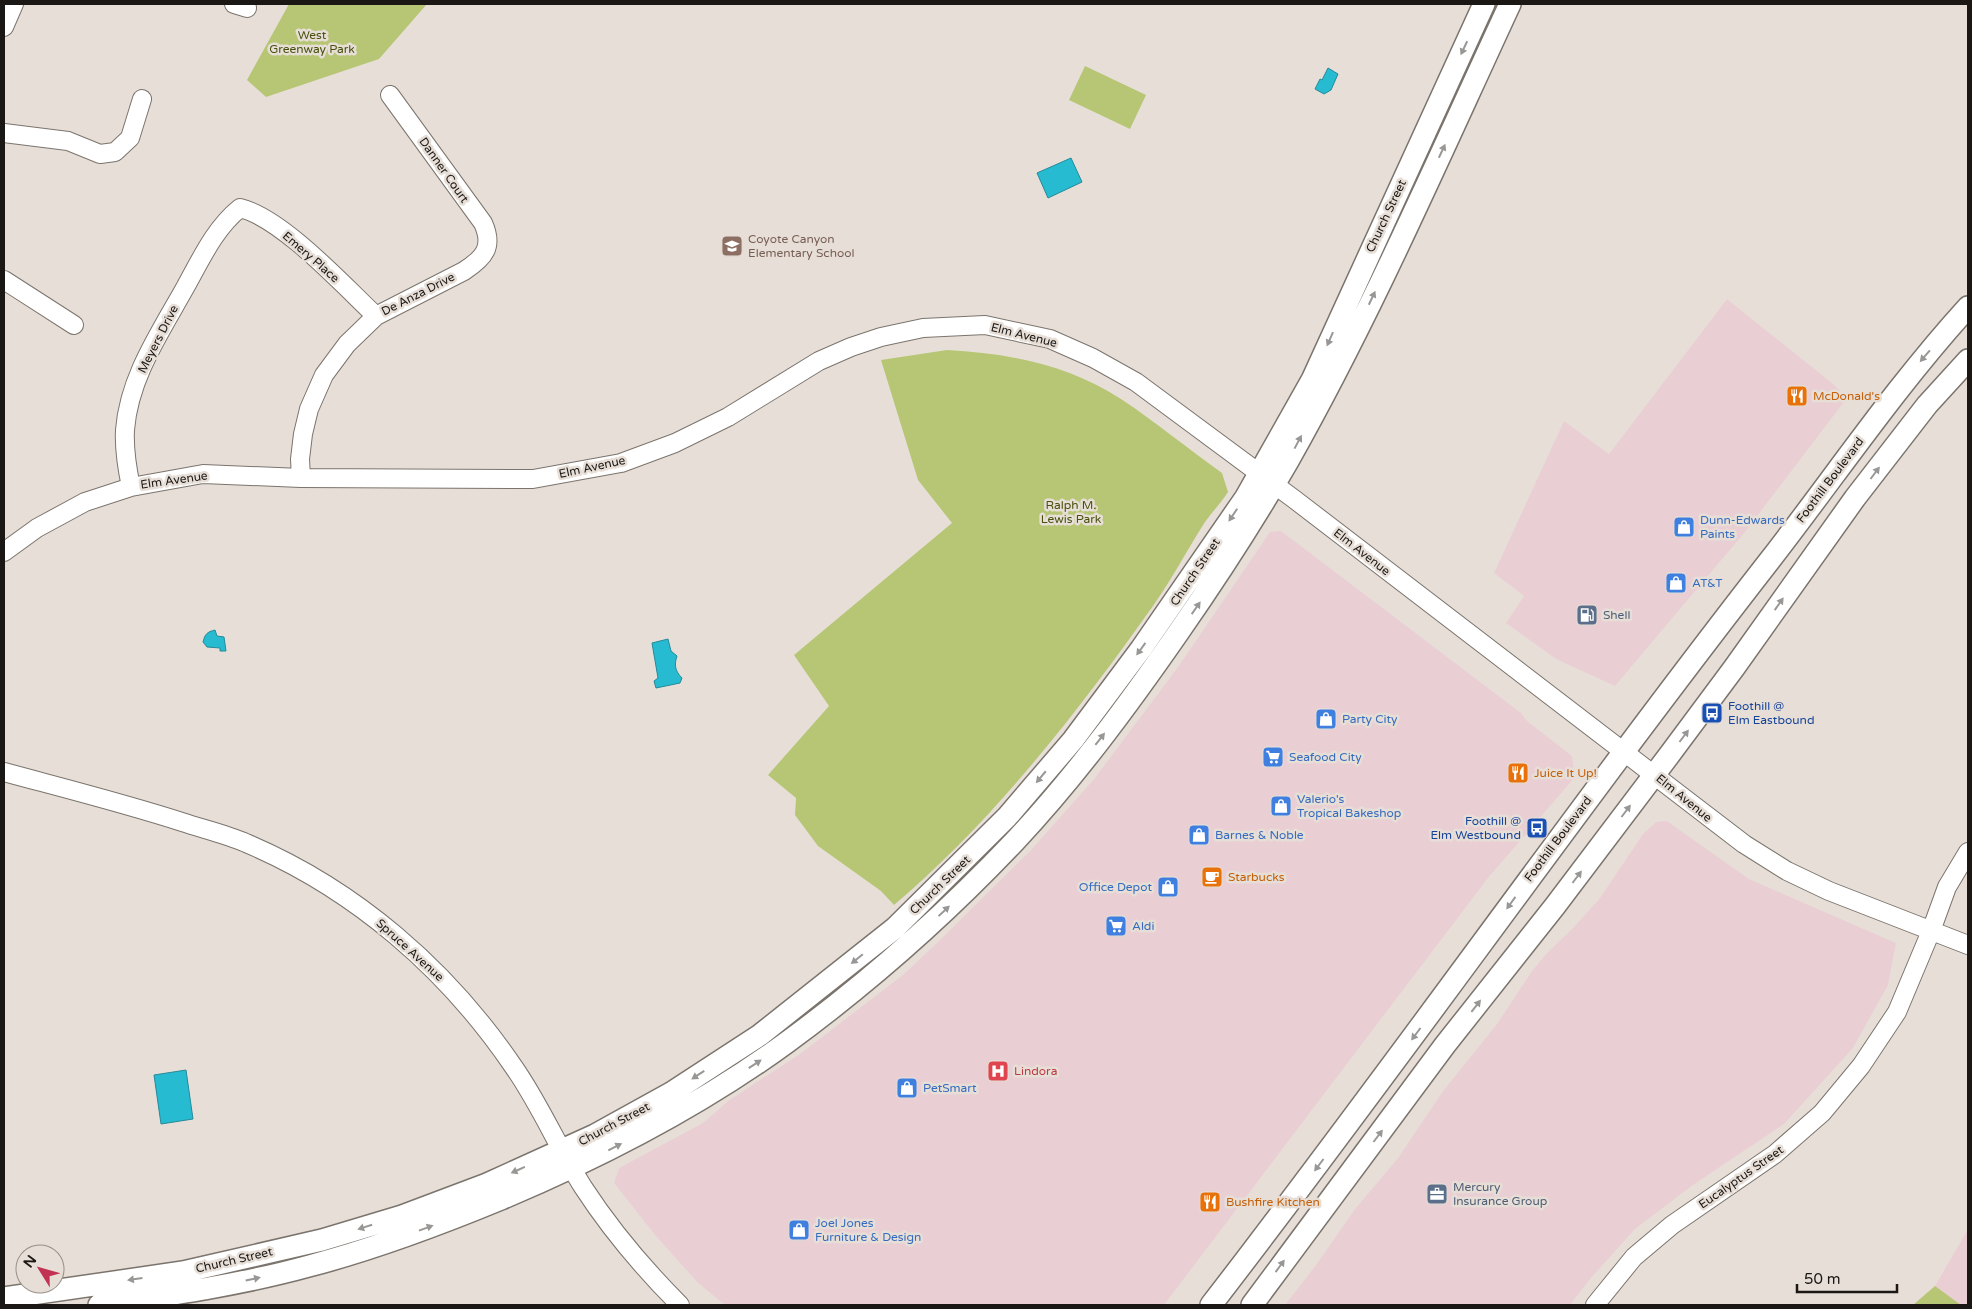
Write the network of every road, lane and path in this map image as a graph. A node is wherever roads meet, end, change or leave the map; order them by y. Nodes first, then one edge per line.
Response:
1 (14, 4) edge
2 (1484, 4) edge
3 (1510, 4) edge
4 (4, 27) edge
5 (390, 95) dead end
6 (142, 99) dead end
7 (4, 133) edge
8 (240, 208) joint
9 (486, 248) joint
10 (4, 280) edge
11 (1968, 307) edge
12 (376, 316) junction
13 (74, 325) dead end
14 (1968, 360) edge
15 (301, 478) junction
16 (1266, 479) junction
17 (131, 487) junction
18 (4, 552) edge
19 (1624, 752) junction
20 (4, 772) edge
21 (1654, 775) junction
22 (1968, 852) edge
23 (895, 928) junction
24 (1930, 932) junction
25 (908, 944) junction
26 (1968, 945) edge
27 (567, 1160) junction
28 (4, 1298) edge
29 (99, 1305) edge
30 (680, 1305) edge
31 (1211, 1305) edge
32 (1252, 1305) edge
33 (1596, 1305) edge

1 - 4 street
2 -> 16 main road, Church Street
16 -> 3 main road, Church Street
5 - 9 street, Danner Court
6 - 7 street
8 - 12 street, Emery Place
8 - 17 street, Meyers Drive
9 - 12 street, De Anza Drive
10 - 13 street
11 -> 19 main road, Foothill Boulevard
12 - 15 street, De Anza Drive
21 -> 14 main road
15 - 16 street, Elm Avenue
15 - 17 street, Elm Avenue
16 - 19 street, Elm Avenue
16 -> 23 main road, Church Street
25 -> 16 main road, Church Street
17 - 18 street, Elm Avenue
19 - 21 street, Elm Avenue
19 -> 31 main road, Foothill Boulevard
20 - 27 street, Spruce Avenue
21 - 24 street, Elm Avenue
32 -> 21 main road
22 - 24 street, Eucalyptus Street
23 - 25 main road
23 -> 27 main road, Church Street
24 - 26 street, Elm Avenue
24 - 33 street, Eucalyptus Street
27 -> 25 main road, Church Street
27 -> 28 main road, Church Street
29 -> 27 main road, Church Street
27 - 30 street, Spruce Avenue

